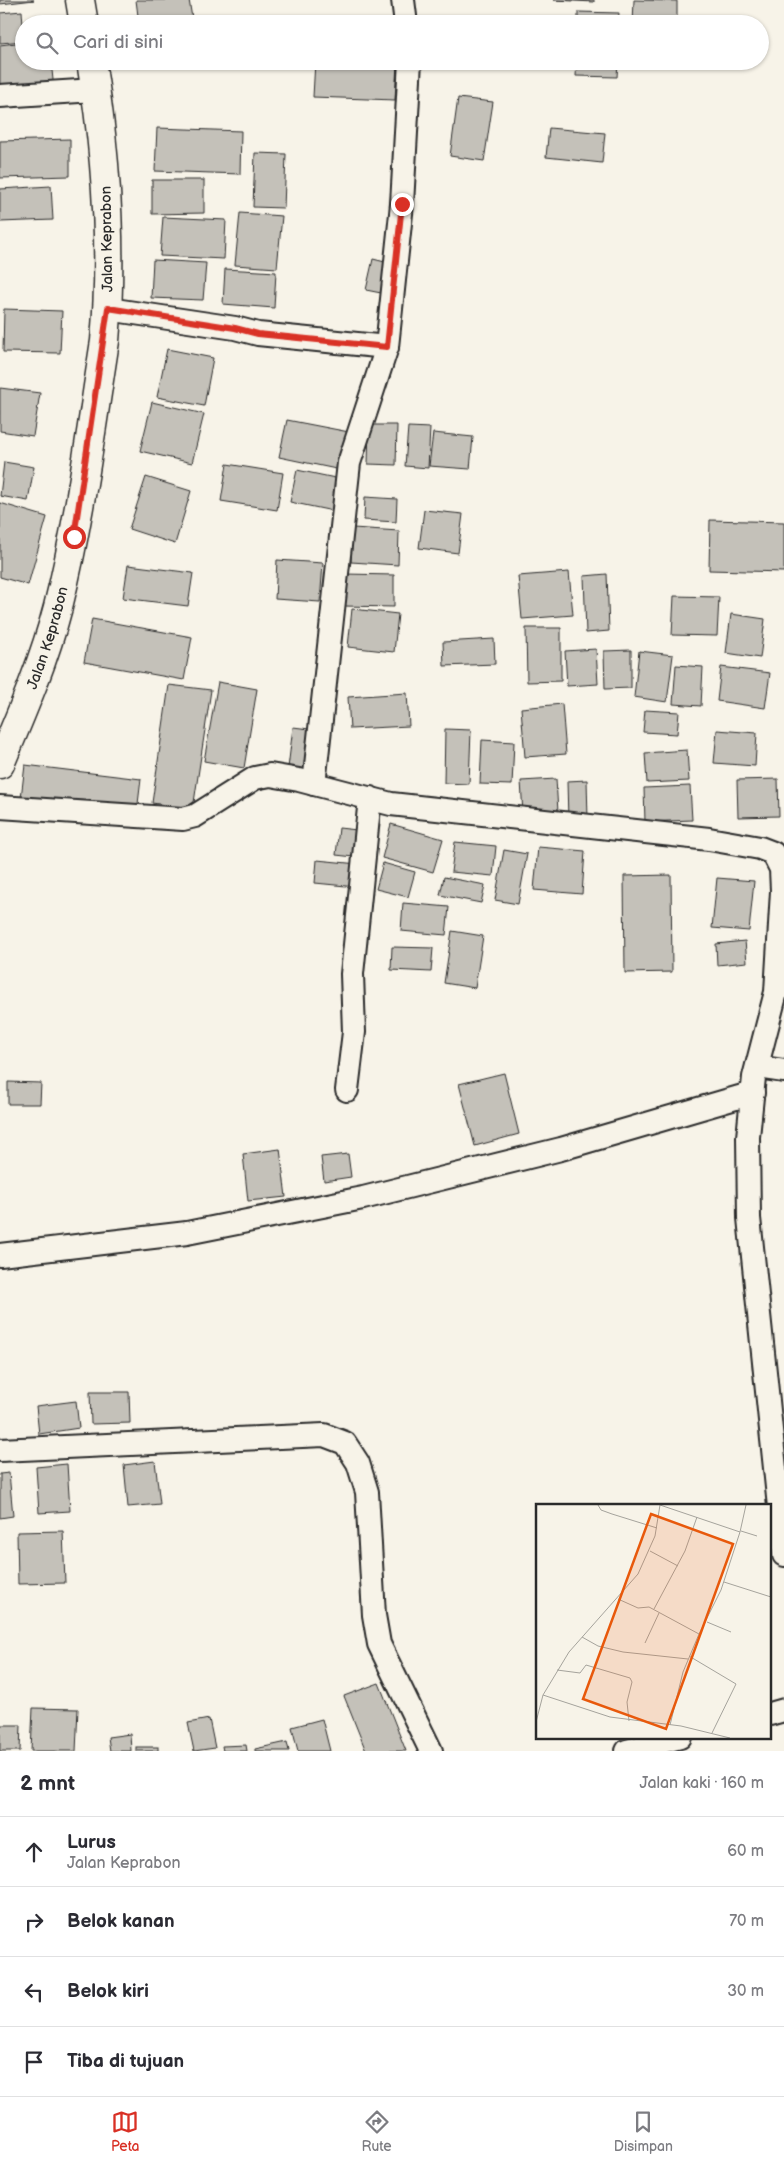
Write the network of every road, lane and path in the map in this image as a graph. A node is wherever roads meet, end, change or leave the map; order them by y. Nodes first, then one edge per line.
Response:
1 (80, 0) edge
2 (403, 0) edge
3 (82, 15) edge
4 (405, 15) edge
5 (93, 70) edge
6 (409, 70) edge
7 (96, 90) junction
8 (0, 96) edge
9 (108, 308) junction
10 (387, 347) junction
11 (0, 764) edge
12 (314, 784) junction
13 (370, 798) junction
14 (0, 807) edge
15 (779, 847) edge
16 (757, 1067) junction
17 (784, 1071) edge
18 (347, 1090) dead end
19 (753, 1093) junction
20 (0, 1255) edge
21 (0, 1450) edge
22 (784, 1556) edge
23 (676, 1738) edge
24 (431, 1751) edge
25 (627, 1751) edge

1 - 3 street
2 - 4 street
5 - 7 street, Jalan Keprabon
6 - 10 street
7 - 8 street
7 - 9 street, Jalan Keprabon
9 - 10 street
9 - 11 street, Jalan Keprabon
10 - 12 street
12 - 13 street
12 - 14 street
13 - 15 street
13 - 18 street
15 - 16 street
16 - 17 street
16 - 19 street
19 - 20 street
19 - 22 street
21 - 24 street
23 - 25 street

